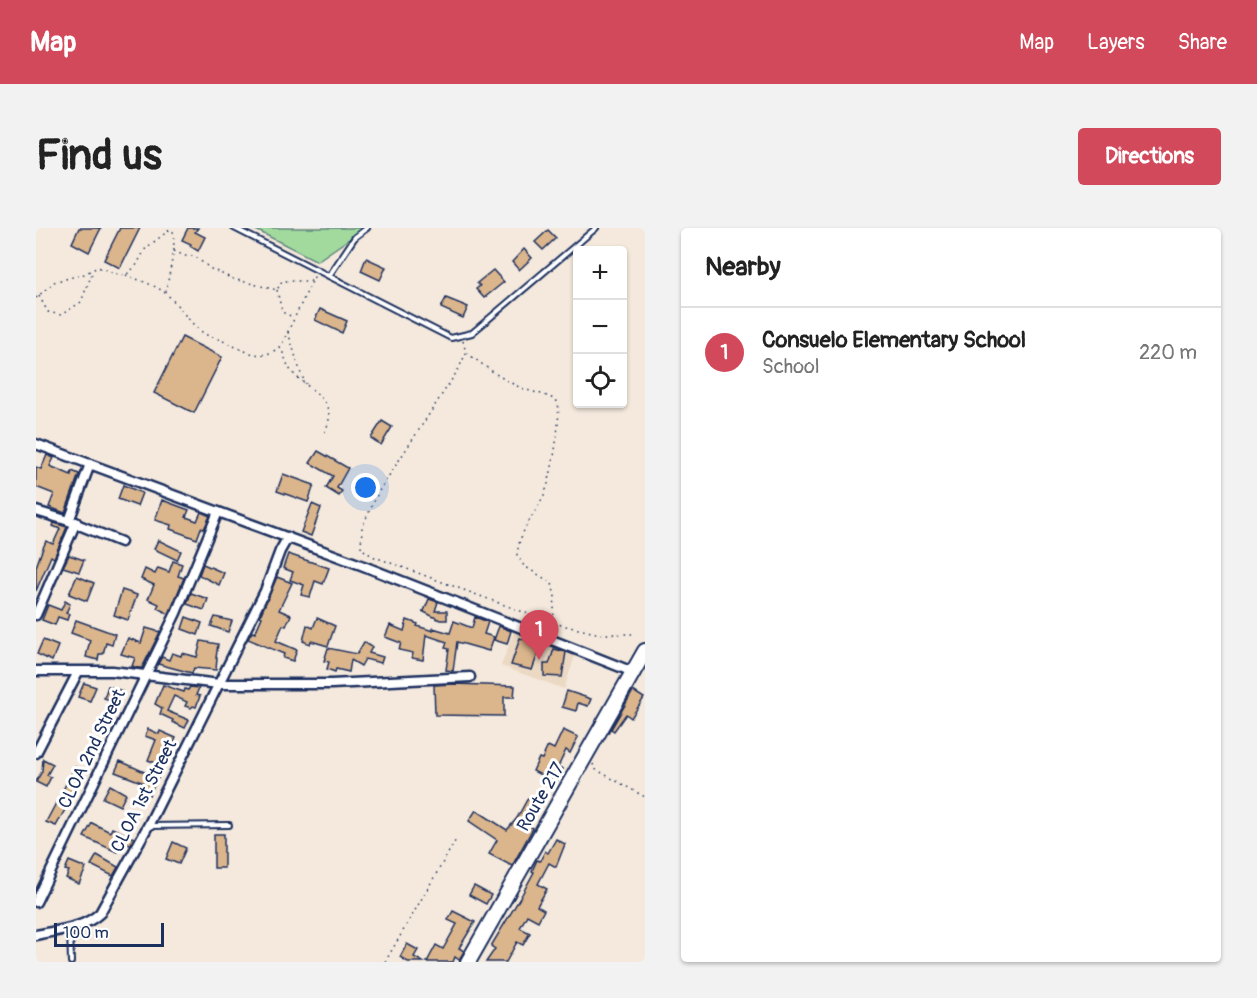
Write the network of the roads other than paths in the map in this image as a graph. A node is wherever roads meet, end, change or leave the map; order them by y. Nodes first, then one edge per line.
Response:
1 (234, 228) edge
2 (367, 228) edge
3 (596, 228) edge
4 (244, 230) edge
5 (329, 276) junction
6 (36, 444) edge
7 (90, 464) junction
8 (36, 511) edge
9 (218, 513) junction
10 (73, 521) junction
11 (288, 537) junction
12 (121, 543) dead end
13 (36, 615) edge
14 (645, 651) edge
15 (36, 671) edge
16 (78, 672) junction
17 (633, 672) junction
18 (146, 675) junction
19 (470, 677) dead end
20 (219, 684) junction
21 (36, 753) edge
22 (229, 825) dead end
23 (148, 826) junction
24 (36, 902) edge
25 (70, 928) junction
26 (36, 935) edge
27 (71, 962) edge
28 (468, 962) edge

1 - 4 lane
2 - 5 lane
3 - 5 lane
4 - 5 lane
6 - 7 street
7 - 9 street
7 - 10 street
8 - 10 street
9 - 11 street
9 - 18 street, CLOA 2nd Street
10 - 12 street
10 - 13 street
11 - 17 street
11 - 20 street, CLOA 1st Street
14 - 17 main road, Route 217
15 - 16 street
16 - 18 street
16 - 21 street
17 - 28 main road, Route 217
18 - 20 street
18 - 24 street, CLOA 2nd Street
19 - 20 street
20 - 23 street, CLOA 1st Street
22 - 23 lane
23 - 25 street, CLOA 1st Street
25 - 26 street
25 - 27 lane

